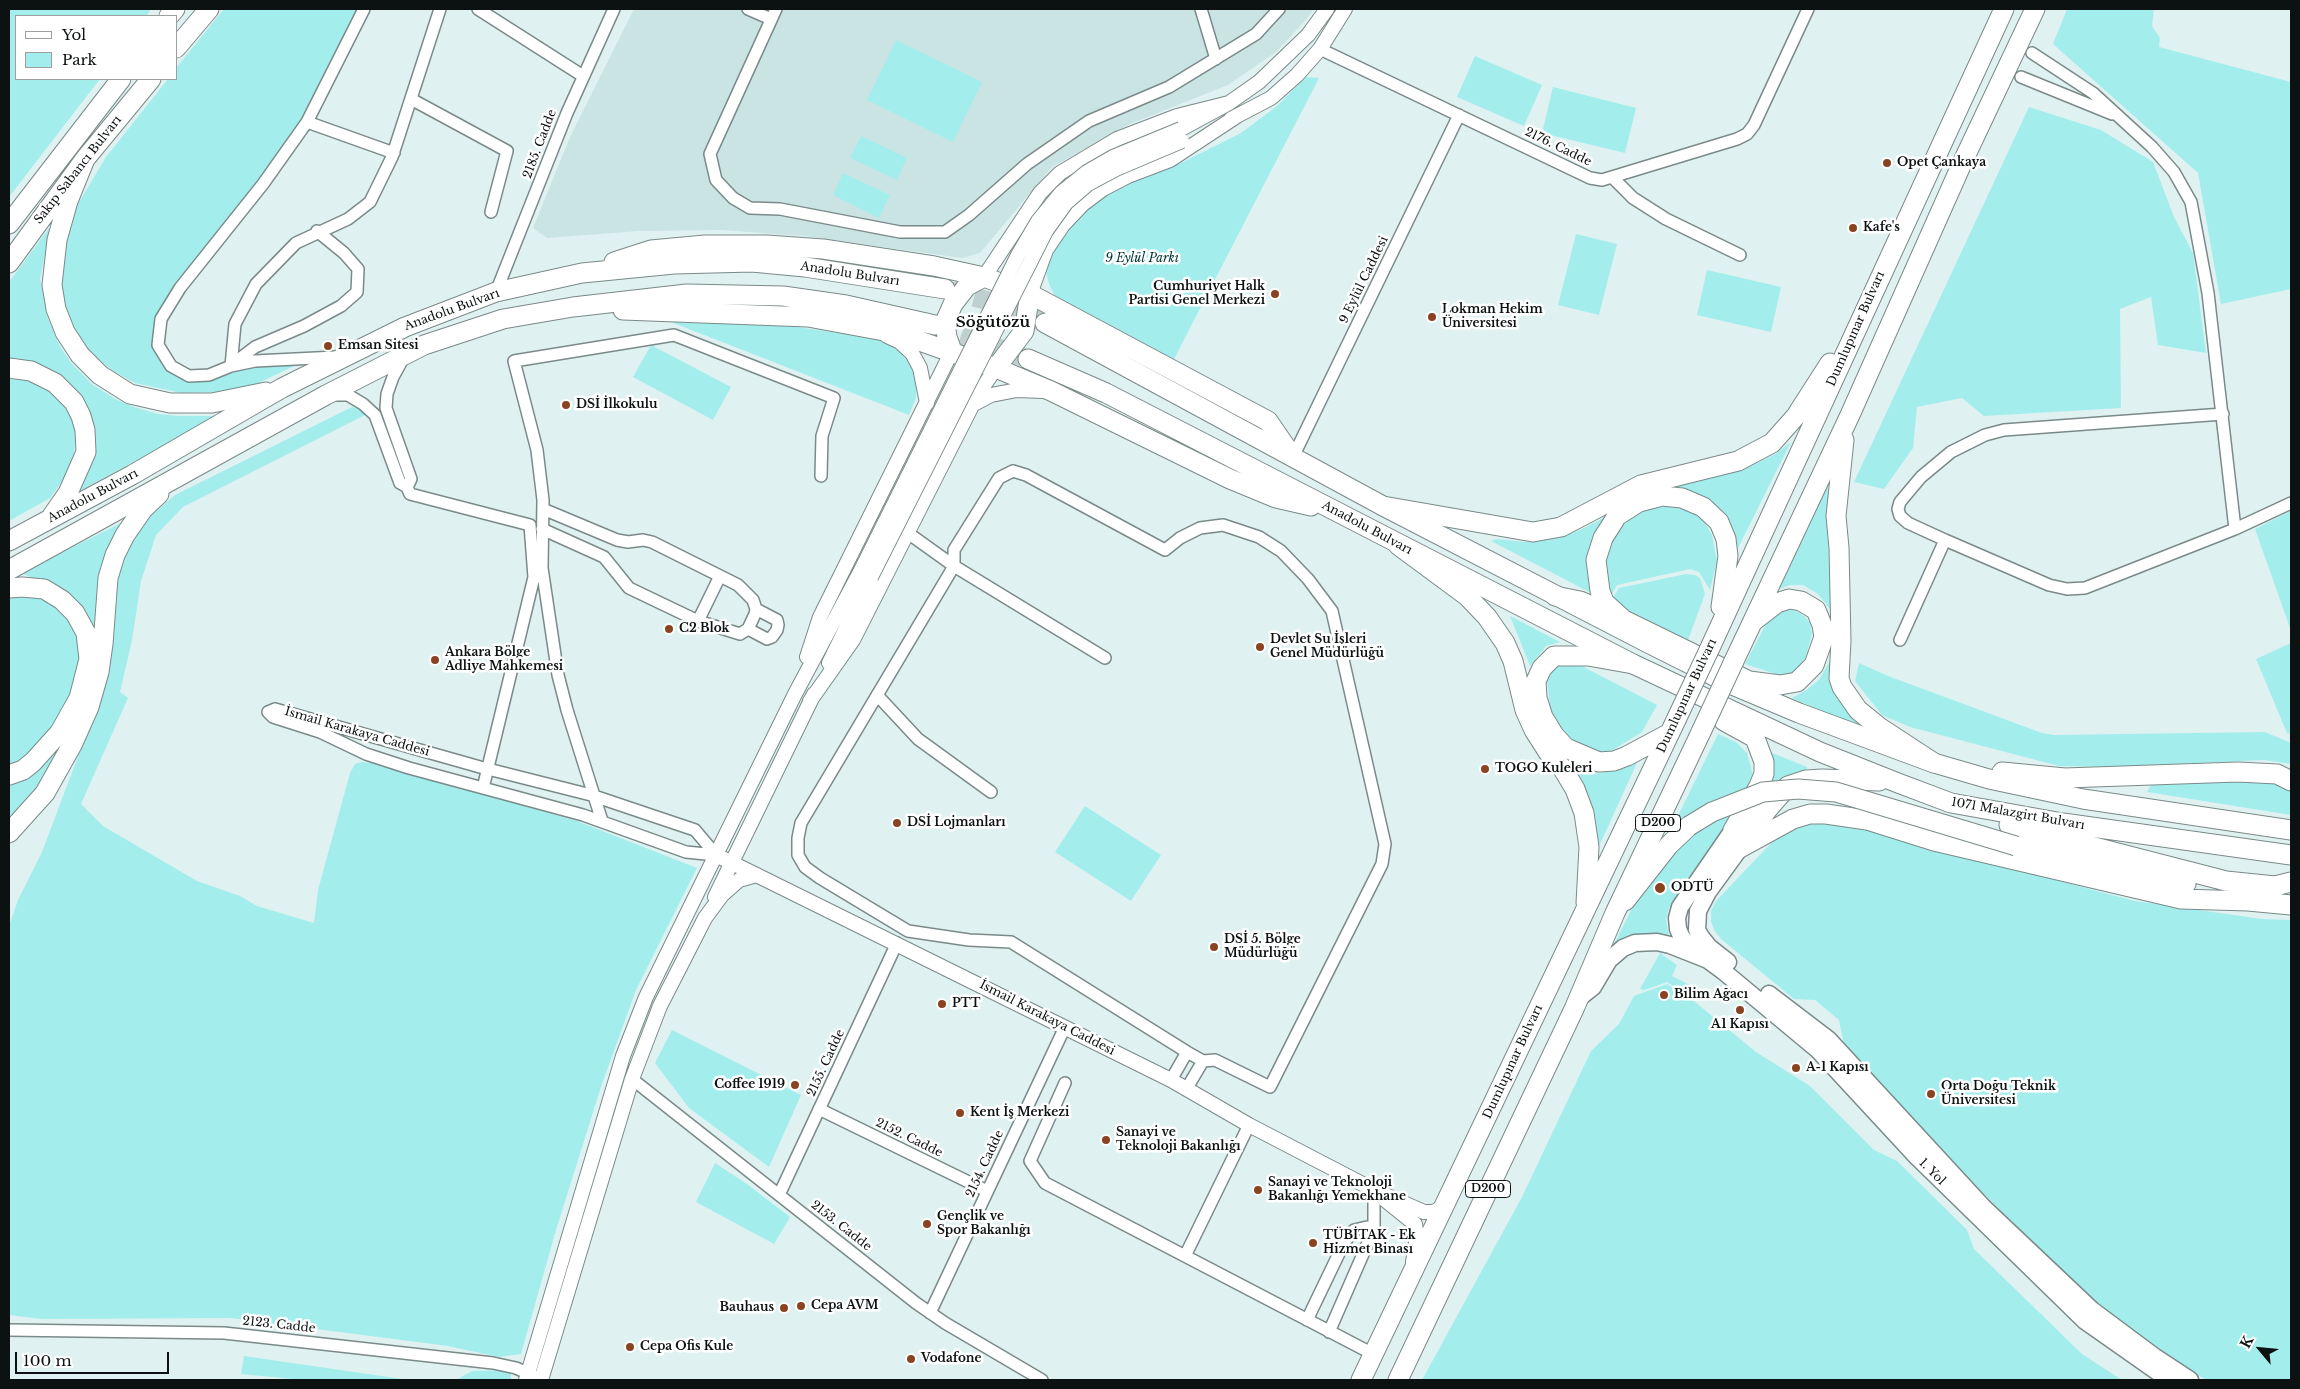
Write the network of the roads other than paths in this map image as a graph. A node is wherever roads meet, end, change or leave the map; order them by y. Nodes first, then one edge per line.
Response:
1 (202, 9) edge
2 (209, 9) edge
3 (364, 9) edge
4 (440, 9) edge
5 (478, 9) edge
6 (614, 9) edge
7 (748, 9) edge
8 (1201, 9) edge
9 (1279, 9) edge
10 (1327, 9) edge
11 (1344, 9) edge
12 (1808, 9) edge
13 (2004, 9) edge
14 (2035, 9) edge
15 (774, 14) edge
16 (178, 41) edge
17 (178, 46) edge
18 (1320, 49) junction
19 (2032, 53) dead end
20 (1216, 59) junction
21 (584, 76) junction
22 (2022, 77) dead end
23 (120, 80) edge
24 (149, 81) edge
25 (411, 99) junction
26 (1229, 103) junction
27 (2116, 115) junction
28 (1238, 116) junction
29 (1459, 116) junction
30 (307, 122) junction
31 (1181, 135) junction
32 (394, 153) junction
33 (85, 158) junction
34 (1613, 178) junction
35 (491, 212) dead end
36 (9, 224) edge
37 (318, 231) junction
38 (1740, 255) dead end
39 (9, 262) edge
40 (582, 273) junction
41 (984, 277) junction
42 (945, 289) tunnel mouth
43 (496, 292) junction
44 (1030, 294) junction
45 (573, 307) junction
46 (1867, 307) junction
47 (1045, 323) tunnel mouth
48 (935, 325) tunnel mouth
49 (870, 328) junction
50 (952, 351) junction
51 (406, 355) junction
52 (345, 356) junction
53 (1028, 359) tunnel mouth
54 (230, 366) junction
55 (9, 368) edge
56 (996, 368) junction
57 (282, 388) junction
58 (1051, 391) junction
59 (326, 395) junction
60 (928, 403) junction
61 (972, 406) junction
62 (2223, 414) junction
63 (1846, 424) junction
64 (1293, 457) junction
65 (180, 476) junction
66 (821, 476) dead end
67 (407, 487) junction
68 (2291, 503) edge
69 (1383, 506) junction
70 (542, 509) junction
71 (1337, 512) junction
72 (51, 518) junction
73 (2235, 529) junction
74 (542, 530) junction
75 (908, 533) junction
76 (1945, 540) junction
77 (9, 541) edge
78 (1398, 545) junction
79 (954, 566) junction
80 (9, 570) edge
81 (866, 575) junction
82 (720, 576) junction
83 (9, 588) edge
84 (1555, 596) junction
85 (756, 610) junction
86 (1624, 620) junction
87 (698, 621) junction
88 (1752, 623) junction
89 (1718, 628) junction
90 (748, 629) junction
91 (1900, 640) dead end
92 (1105, 658) dead end
93 (1633, 664) junction
94 (1654, 675) junction
95 (1749, 681) junction
96 (795, 694) junction
97 (877, 695) junction
98 (1704, 698) joint
99 (1767, 699) junction
100 (810, 700) junction
101 (1673, 726) junction
102 (1777, 732) junction
103 (1755, 738) junction
104 (1934, 763) junction
105 (488, 769) junction
106 (9, 775) edge
107 (2291, 781) edge
108 (1898, 783) junction
109 (483, 788) junction
110 (991, 792) dead end
111 (594, 796) junction
112 (1952, 803) junction
113 (602, 821) junction
114 (1733, 830) joint
115 (2291, 830) edge
116 (9, 833) edge
117 (742, 843) junction
118 (1740, 848) junction
119 (716, 855) junction
120 (2291, 855) edge
121 (732, 862) junction
122 (757, 874) junction
123 (2291, 882) edge
124 (2248, 901) junction
125 (2291, 906) edge
126 (1586, 910) junction
127 (1615, 913) junction
128 (705, 918) junction
129 (897, 943) junction
130 (1708, 952) junction
131 (1579, 998) junction
132 (1792, 1019) junction
133 (1065, 1027) junction
134 (1187, 1052) junction
135 (1203, 1061) junction
136 (632, 1079) junction
137 (1171, 1080) junction
138 (1065, 1083) dead end
139 (1187, 1088) junction
140 (819, 1109) junction
141 (1249, 1125) junction
142 (1456, 1184) junction
143 (1953, 1184) junction
144 (1374, 1190) junction
145 (987, 1191) junction
146 (779, 1195) junction
147 (1374, 1229) junction
148 (1185, 1256) junction
149 (1411, 1275) junction
150 (930, 1313) junction
151 (1307, 1320) junction
152 (9, 1330) edge
153 (1329, 1332) junction
154 (1373, 1354) junction
155 (527, 1377) edge
156 (541, 1380) edge
157 (1042, 1380) edge
158 (1361, 1380) edge
159 (1398, 1380) edge
160 (2169, 1380) edge
161 (2190, 1380) edge

1 - 16 main road
2 - 17 main road
3 - 30 street
4 - 25 street
5 - 21 street
6 - 21 street, 2185. Cadde
7 - 15 street
8 - 20 street
9 - 20 street
10 - 26 street
11 - 18 street
12 - 34 street, 2176. Cadde
13 - 46 main road, Dumlupınar Bulvarı
14 - 63 main road
15 - 20 street
18 - 28 street
18 - 29 street, 2176. Cadde
19 - 27 street
21 - 43 street, 2185. Cadde
22 - 27 street
23 - 36 main road, Sakıp Sabancı Bulvarı
24 - 33 main road, Sakıp Sabancı Bulvarı
25 - 32 street
25 - 35 street
26 - 31 street
26 - 41 street
27 - 62 street
28 - 31 street
28 - 44 street
29 - 34 street, 2176. Cadde
29 - 64 street, 9 Eylül Caddesi
30 - 32 street
30 - 54 street
31 - 81 street, bridge
32 - 37 street
33 - 39 main road, Sakıp Sabancı Bulvarı
33 - 57 main road
34 - 38 street
37 - 54 street
37 - 54 street
40 - 41 main road
40 - 42 main road, Anadolu Bulvarı
40 - 43 main road, Anadolu Bulvarı
41 - 44 main road
41 - 50 main road
43 - 52 main road, Anadolu Bulvarı
44 - 56 main road
44 - 64 main road
45 - 48 main road, Anadolu Bulvarı
45 - 49 main road
45 - 51 main road, Anadolu Bulvarı
46 - 69 main road
46 - 89 main road, Dumlupınar Bulvarı
47 - 64 main road
49 - 50 main road
49 - 60 street
50 - 56 main road
50 - 60 street
51 - 59 main road, Anadolu Bulvarı
51 - 67 street
52 - 54 street
52 - 57 main road, Anadolu Bulvarı
53 - 71 main road, Anadolu Bulvarı
55 - 72 main road
56 - 58 main road
56 - 61 street
57 - 72 main road, Anadolu Bulvarı
58 - 61 street
58 - 71 main road
59 - 65 main road, Anadolu Bulvarı
59 - 67 street
60 - 96 street
61 - 75 street
62 - 73 street
62 - 76 street
63 - 88 main road
63 - 104 main road
64 - 69 main road
65 - 80 main road, Anadolu Bulvarı
65 - 116 main road
66 - 70 street
67 - 105 street
68 - 73 street
69 - 84 main road
70 - 74 street
70 - 82 street
71 - 78 main road, Anadolu Bulvarı
72 - 77 main road, Anadolu Bulvarı
73 - 76 street
74 - 87 street
74 - 111 street
75 - 79 street
75 - 100 street
76 - 91 street
78 - 93 main road, Anadolu Bulvarı
78 - 126 main road
79 - 92 street
79 - 97 street
79 - 135 street
81 - 96 street
81 - 100 street
82 - 85 street
82 - 87 street
83 - 106 main road
84 - 86 main road
84 - 99 main road, 1071 Malazgirt Bulvarı
85 - 90 street
85 - 90 street
86 - 89 main road
86 - 95 main road
87 - 90 street
88 - 95 main road
88 - 127 main road, D200, bridge
89 - 101 main road, Dumlupınar Bulvarı, bridge
93 - 94 main road, Anadolu Bulvarı
93 - 101 main road
94 - 98 main road, Anadolu Bulvarı
94 - 103 main road
95 - 99 main road
96 - 119 street
97 - 110 street
97 - 134 street
98 - 102 main road, 1071 Malazgirt Bulvarı
99 - 104 main road, 1071 Malazgirt Bulvarı
100 - 117 street
101 - 126 main road, Dumlupınar Bulvarı / D200
102 - 103 main road
102 - 108 main road, 1071 Malazgirt Bulvarı
103 - 114 main road
104 - 107 main road
104 - 115 main road, 1071 Malazgirt Bulvarı
105 - 109 street
105 - 109 street, İsmail Karakaya Caddesi
105 - 111 street, İsmail Karakaya Caddesi
108 - 112 main road, 1071 Malazgirt Bulvarı
108 - 118 main road
109 - 113 street, İsmail Karakaya Caddesi
111 - 113 street
111 - 119 street, İsmail Karakaya Caddesi
112 - 120 main road, 1071 Malazgirt Bulvarı
112 - 123 main road
113 - 119 street, İsmail Karakaya Caddesi
114 - 130 main road
117 - 121 street
117 - 122 street
118 - 124 main road
118 - 130 main road
119 - 121 street, İsmail Karakaya Caddesi
119 - 155 street
121 - 122 street, İsmail Karakaya Caddesi
121 - 128 street
122 - 128 street
122 - 129 street, İsmail Karakaya Caddesi
124 - 125 main road
124 - 127 main road, bridge
126 - 142 main road, Dumlupınar Bulvarı / D200
127 - 131 main road, D200
128 - 136 street
129 - 133 street, İsmail Karakaya Caddesi
129 - 140 street, 2155. Cadde
130 - 131 main road
130 - 132 main road
130 - 132 main road, 1. Yol
131 - 159 main road, D200
132 - 143 main road, 1. Yol
133 - 137 street, İsmail Karakaya Caddesi
133 - 145 street, 2154. Cadde
134 - 135 street
134 - 137 street
135 - 139 street
136 - 146 street, 2153. Cadde
136 - 156 street
137 - 139 street, İsmail Karakaya Caddesi
138 - 148 street
139 - 141 street, İsmail Karakaya Caddesi
140 - 145 street, 2152. Cadde
140 - 146 street, 2155. Cadde
141 - 144 street, İsmail Karakaya Caddesi
141 - 148 street
142 - 144 street, İsmail Karakaya Caddesi
142 - 149 main road, Dumlupınar Bulvarı / D200
143 - 160 main road, 1. Yol
143 - 161 main road, 1. Yol
144 - 147 street
144 - 149 street, İsmail Karakaya Caddesi
145 - 150 street, 2154. Cadde
146 - 150 street, 2153. Cadde
147 - 151 street
147 - 153 street
148 - 151 street
149 - 154 main road, Dumlupınar Bulvarı / D200
150 - 157 street, 2153. Cadde
151 - 153 street
152 - 155 street, 2123. Cadde
153 - 154 street
154 - 158 main road, Dumlupınar Bulvarı / D200
155 - 156 street, 2123. Cadde

